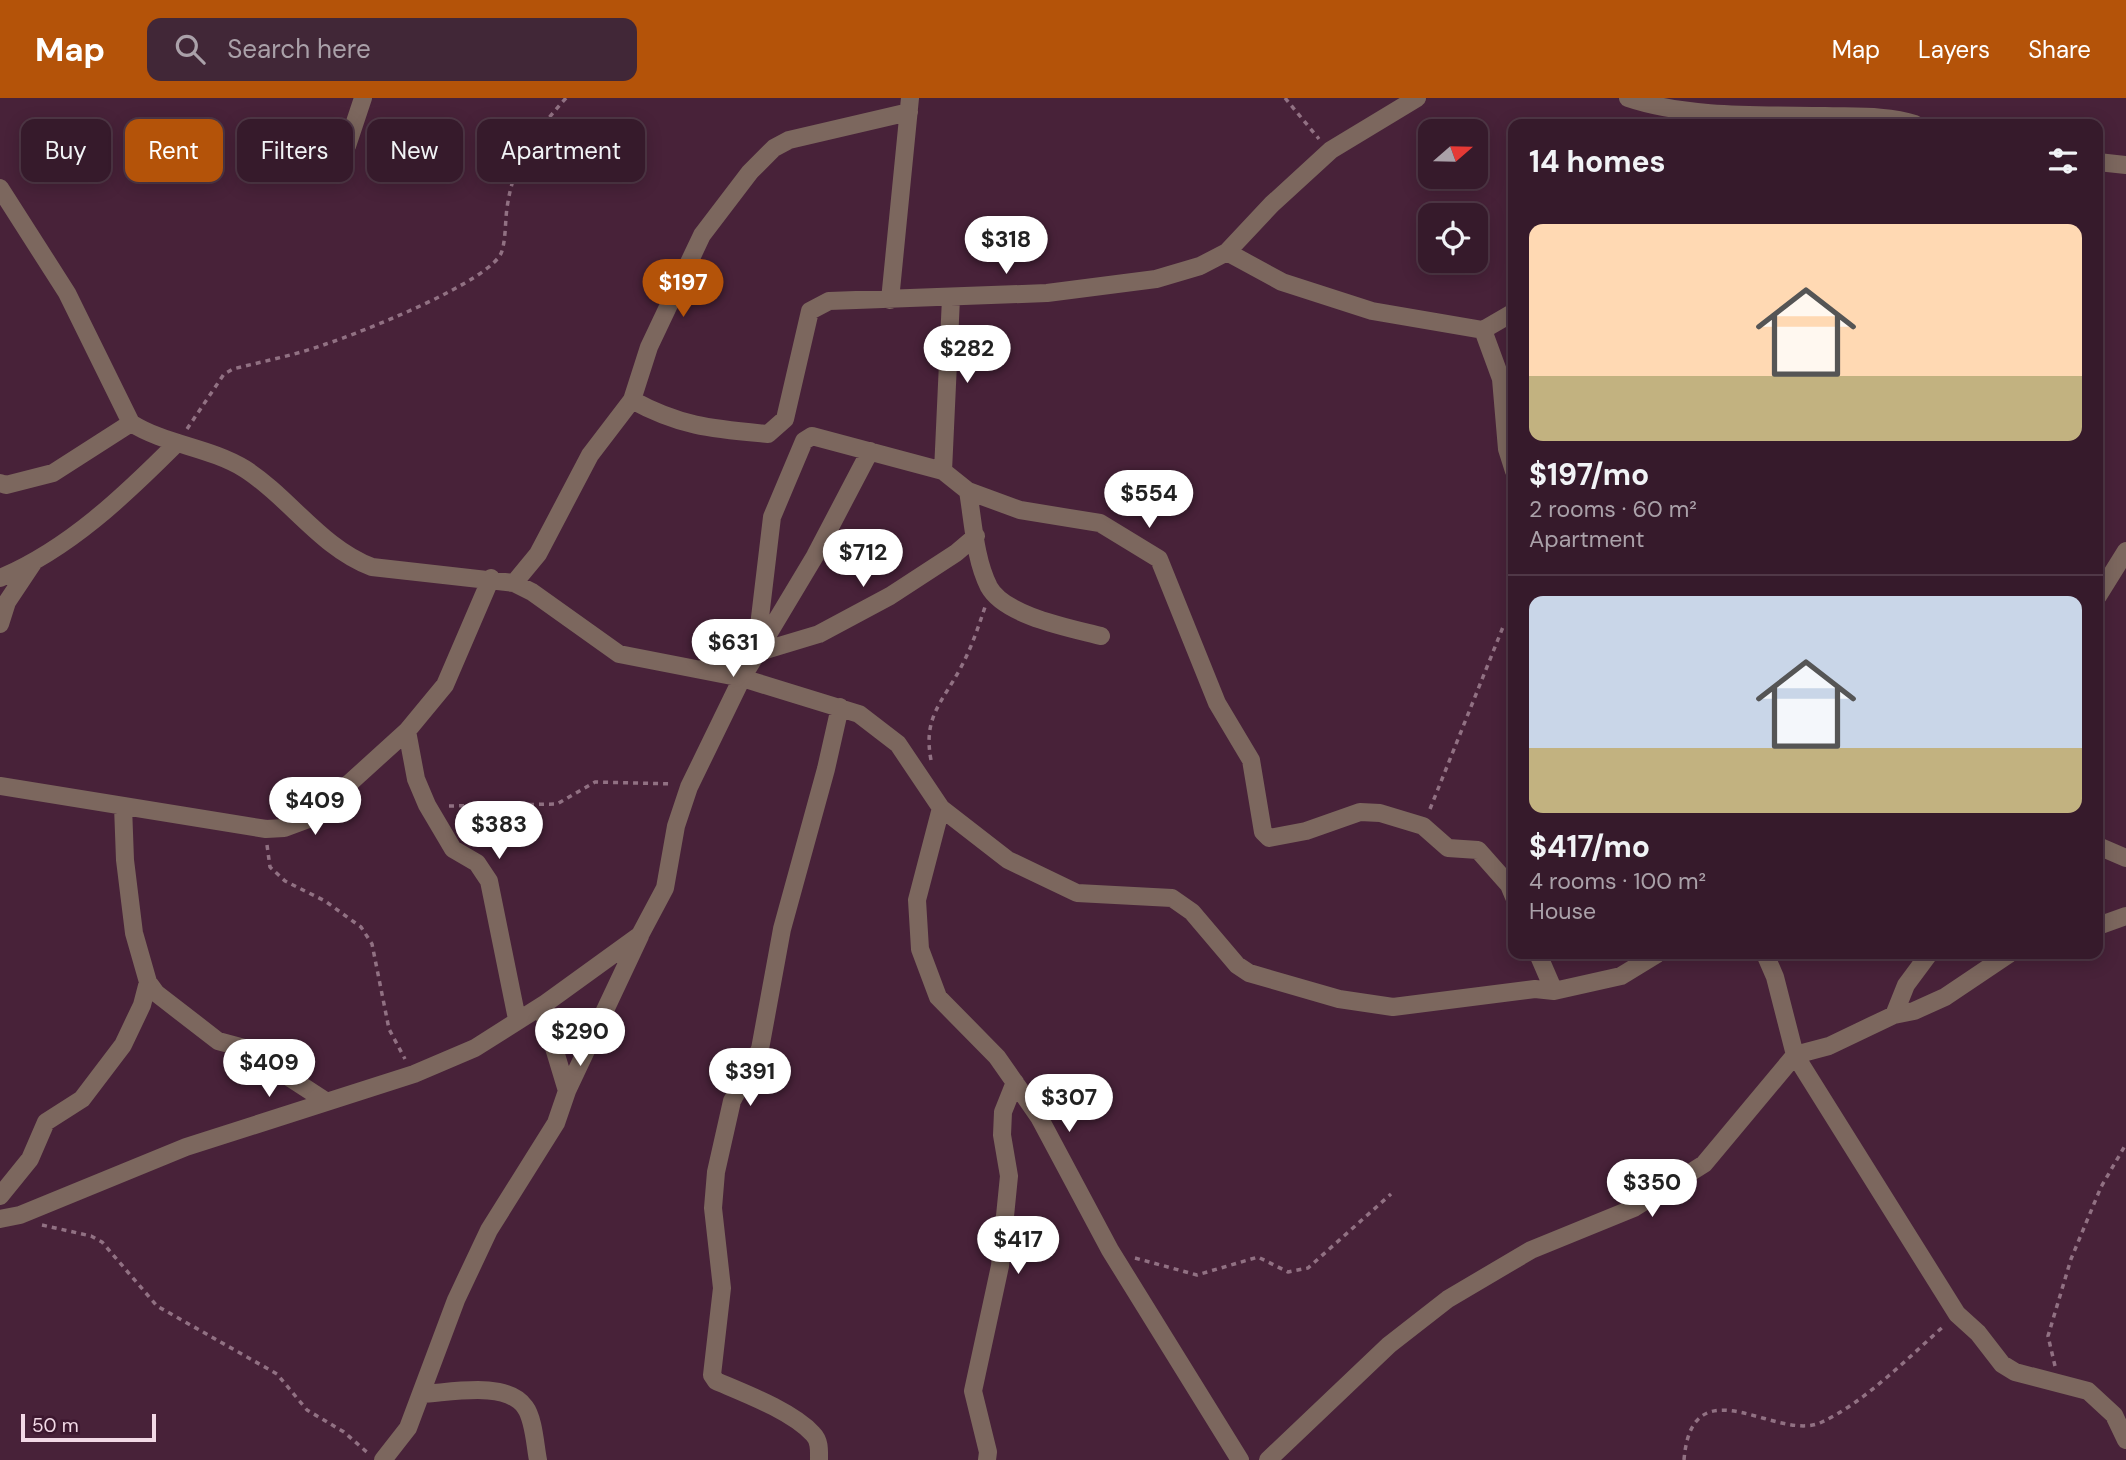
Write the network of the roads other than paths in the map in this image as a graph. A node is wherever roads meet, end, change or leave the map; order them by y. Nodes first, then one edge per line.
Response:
1 (363, 98) edge
2 (1417, 98) edge
3 (1628, 98) edge
4 (909, 105) edge
5 (1878, 119) edge
6 (353, 128) edge
7 (2103, 162) edge
8 (2126, 164) edge
9 (0, 188) edge
10 (1227, 252) junction
11 (951, 298) junction
12 (890, 300) junction
13 (1508, 315) edge
14 (1483, 330) junction
15 (632, 400) junction
16 (131, 423) junction
17 (177, 443) junction
18 (870, 451) junction
19 (1508, 452) edge
20 (943, 471) junction
21 (0, 483) edge
22 (968, 491) junction
23 (976, 536) junction
24 (2126, 551) edge
25 (33, 562) junction
26 (0, 578) edge
27 (491, 579) junction
28 (514, 583) junction
29 (2103, 588) edge
30 (0, 624) edge
31 (1101, 636) dead end
32 (756, 651) junction
33 (698, 670) junction
34 (742, 678) junction
35 (840, 707) junction
36 (407, 731) junction
37 (0, 786) edge
38 (123, 806) junction
39 (941, 808) junction
40 (2103, 848) edge
41 (2126, 858) edge
42 (1508, 884) edge
43 (2126, 916) edge
44 (2103, 924) edge
45 (640, 934) junction
46 (1540, 959) edge
47 (1649, 959) edge
48 (1767, 959) edge
49 (1925, 959) edge
50 (2002, 959) edge
51 (148, 982) junction
52 (1554, 991) junction
53 (546, 1003) junction
54 (1894, 1015) junction
55 (517, 1019) junction
56 (1795, 1055) junction
57 (1015, 1082) junction
58 (566, 1091) junction
59 (324, 1100) junction
60 (0, 1196) edge
61 (0, 1219) edge
62 (421, 1394) junction
63 (2126, 1440) edge
64 (383, 1460) edge
65 (538, 1460) edge
66 (819, 1460) edge
67 (987, 1460) edge
68 (1240, 1460) edge
69 (1268, 1460) edge

1 - 6 street
2 - 10 street
3 - 5 street
4 - 12 street
4 - 15 street
7 - 8 street
9 - 16 street
10 - 11 street
10 - 14 street
11 - 12 street
11 - 20 street
12 - 15 street
13 - 14 street
14 - 19 street
15 - 28 street
16 - 17 street
16 - 21 street
17 - 25 street
17 - 27 street
18 - 20 street
18 - 32 street
18 - 32 street
20 - 22 street
22 - 23 street
22 - 42 street
23 - 31 street
23 - 32 street
24 - 29 street
25 - 26 street
25 - 30 street
27 - 28 street
27 - 36 street
28 - 33 street
32 - 33 street
32 - 34 street
33 - 34 street
34 - 35 street
34 - 45 street
35 - 39 street
35 - 66 street
36 - 38 street
36 - 55 street
37 - 38 street
38 - 51 street
39 - 52 street
39 - 57 street
40 - 41 street
43 - 44 street
45 - 53 street
45 - 58 street
46 - 52 street
47 - 52 street
48 - 56 street
49 - 54 street
50 - 54 street
51 - 59 street
51 - 60 street
53 - 55 street
53 - 58 street
54 - 56 street
55 - 59 street
56 - 63 street
56 - 69 street
57 - 67 street
57 - 68 street
58 - 62 street
59 - 61 street
62 - 64 street
62 - 65 street

